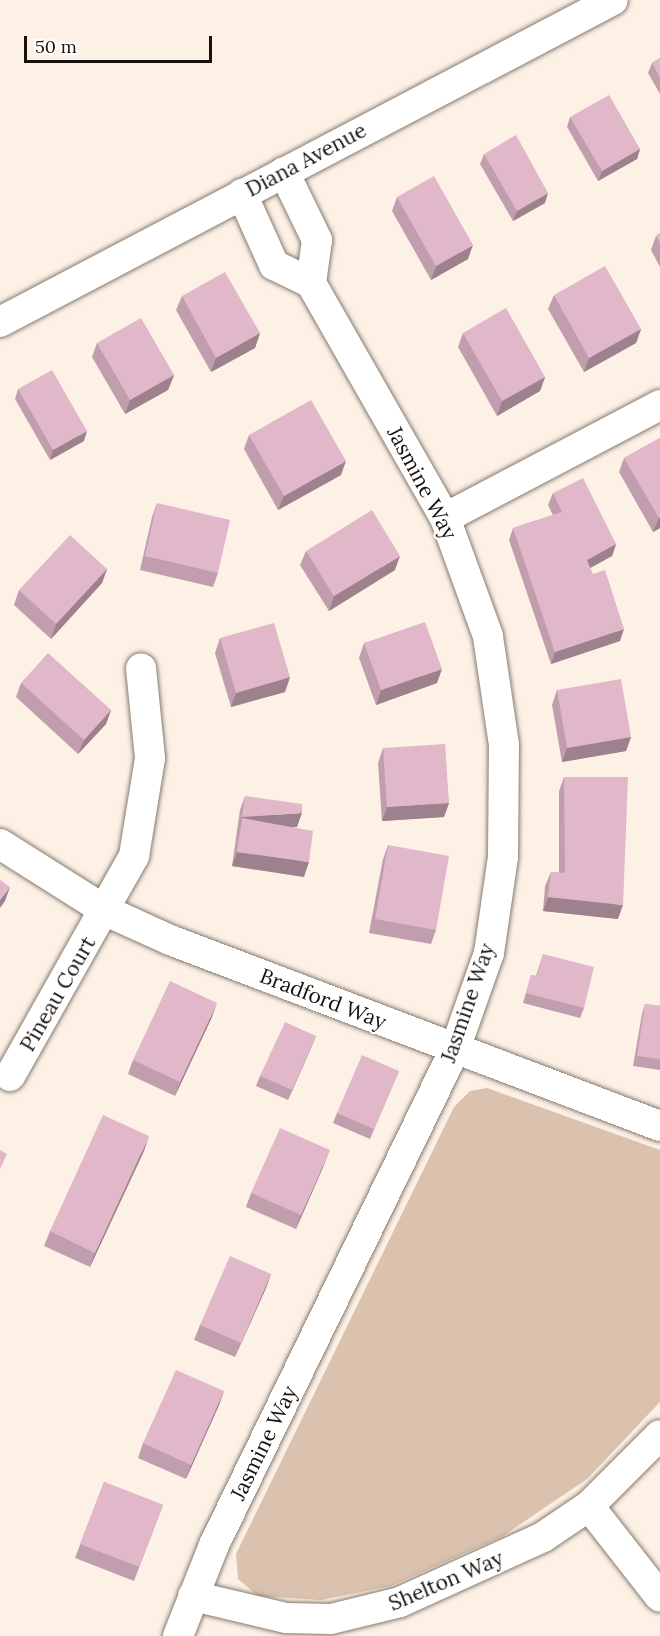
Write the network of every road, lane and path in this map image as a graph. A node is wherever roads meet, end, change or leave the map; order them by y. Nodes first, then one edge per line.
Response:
1 (613, 0) edge
2 (284, 172) junction
3 (242, 194) junction
4 (311, 284) junction
5 (0, 322) edge
6 (660, 405) edge
7 (445, 518) junction
8 (141, 668) dead end
9 (0, 844) edge
10 (106, 911) junction
11 (455, 1049) junction
12 (10, 1076) dead end
13 (660, 1126) edge
14 (660, 1435) edge
15 (589, 1506) junction
16 (193, 1596) junction
17 (660, 1597) edge
18 (178, 1636) edge

1 - 2 street, Diana Avenue
2 - 3 street, Diana Avenue
2 - 4 street
3 - 4 street
3 - 5 street, Diana Avenue
4 - 7 street, Jasmine Way
6 - 7 street
7 - 11 street, Jasmine Way
8 - 10 street, Pineau Court
9 - 10 street, Bradford Way
10 - 11 street, Bradford Way
10 - 12 street, Pineau Court
11 - 13 street, Bradford Way
11 - 16 street, Jasmine Way
14 - 15 street, Shelton Way
15 - 16 street, Shelton Way
15 - 17 street
16 - 18 street, Jasmine Way

